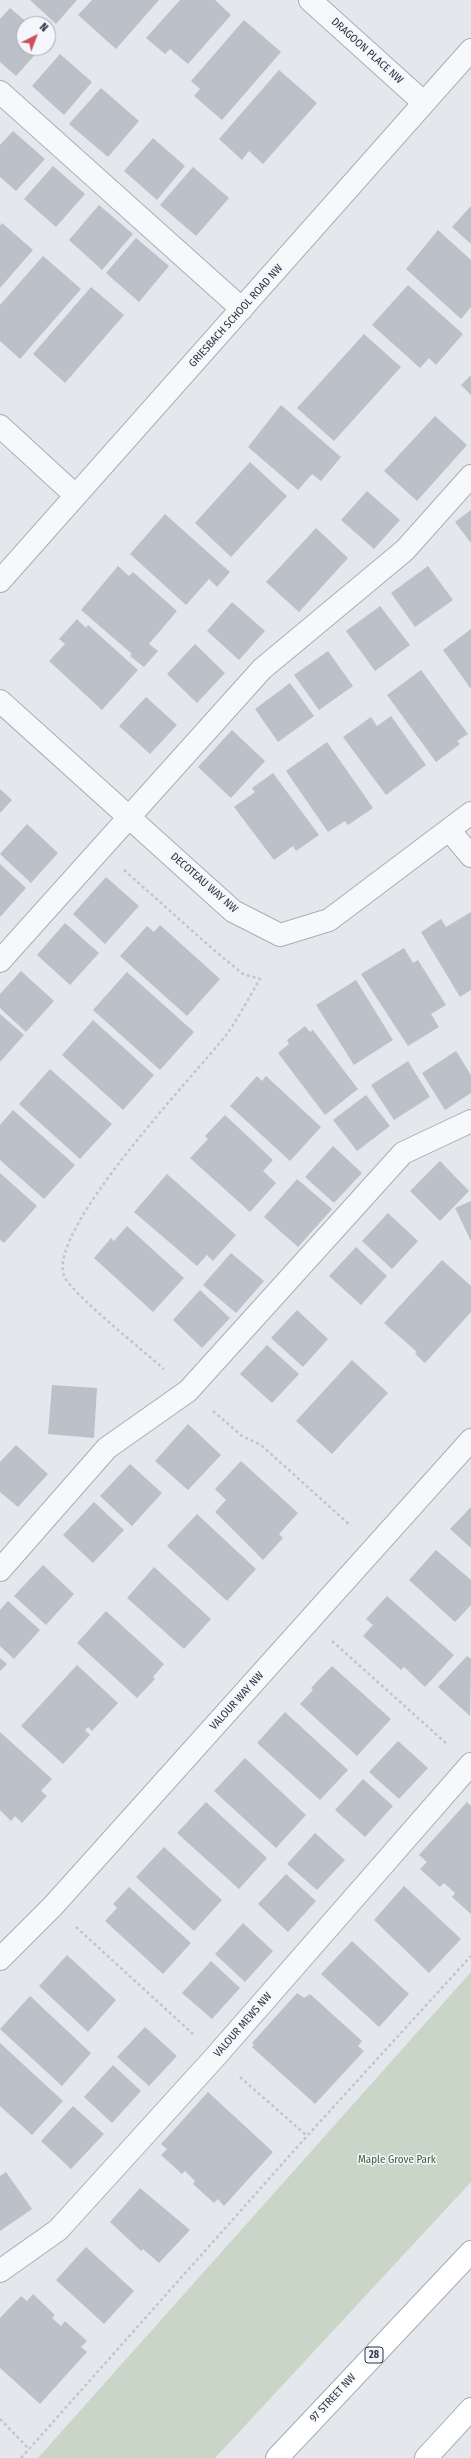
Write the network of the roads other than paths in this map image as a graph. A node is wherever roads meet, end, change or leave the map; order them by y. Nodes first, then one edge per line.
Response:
1 (310, 0) edge
2 (471, 50) edge
3 (0, 92) edge
4 (424, 102) junction
5 (242, 309) junction
6 (0, 426) edge
7 (471, 476) edge
8 (75, 495) junction
9 (0, 581) edge
10 (0, 701) edge
11 (471, 813) edge
12 (129, 815) junction
13 (448, 830) junction
14 (471, 856) edge
15 (0, 961) edge
16 (471, 1121) edge
17 (471, 1440) edge
18 (0, 1570) edge
19 (471, 1764) edge
20 (0, 1959) edge
21 (471, 2252) edge
22 (0, 2270) edge
23 (471, 2409) edge
24 (277, 2458) edge
25 (426, 2458) edge

1 - 4 street, DRAGOON PLACE NW
2 - 4 street, GRIESBACH SCHOOL ROAD NW
3 - 5 street
4 - 5 street, GRIESBACH SCHOOL ROAD NW
5 - 8 street, GRIESBACH SCHOOL ROAD NW
6 - 8 street
7 - 12 street
8 - 9 street, GRIESBACH SCHOOL ROAD NW
10 - 12 street, DECOTEAU WAY NW
11 - 13 street, DECOTEAU WAY NW
12 - 13 street, DECOTEAU WAY NW
12 - 15 street
13 - 14 street
16 - 18 street
17 - 20 street, VALOUR WAY NW
19 - 22 street, VALOUR MEWS NW
21 - 24 main road, 97 STREET NW / 28
23 - 25 main road

